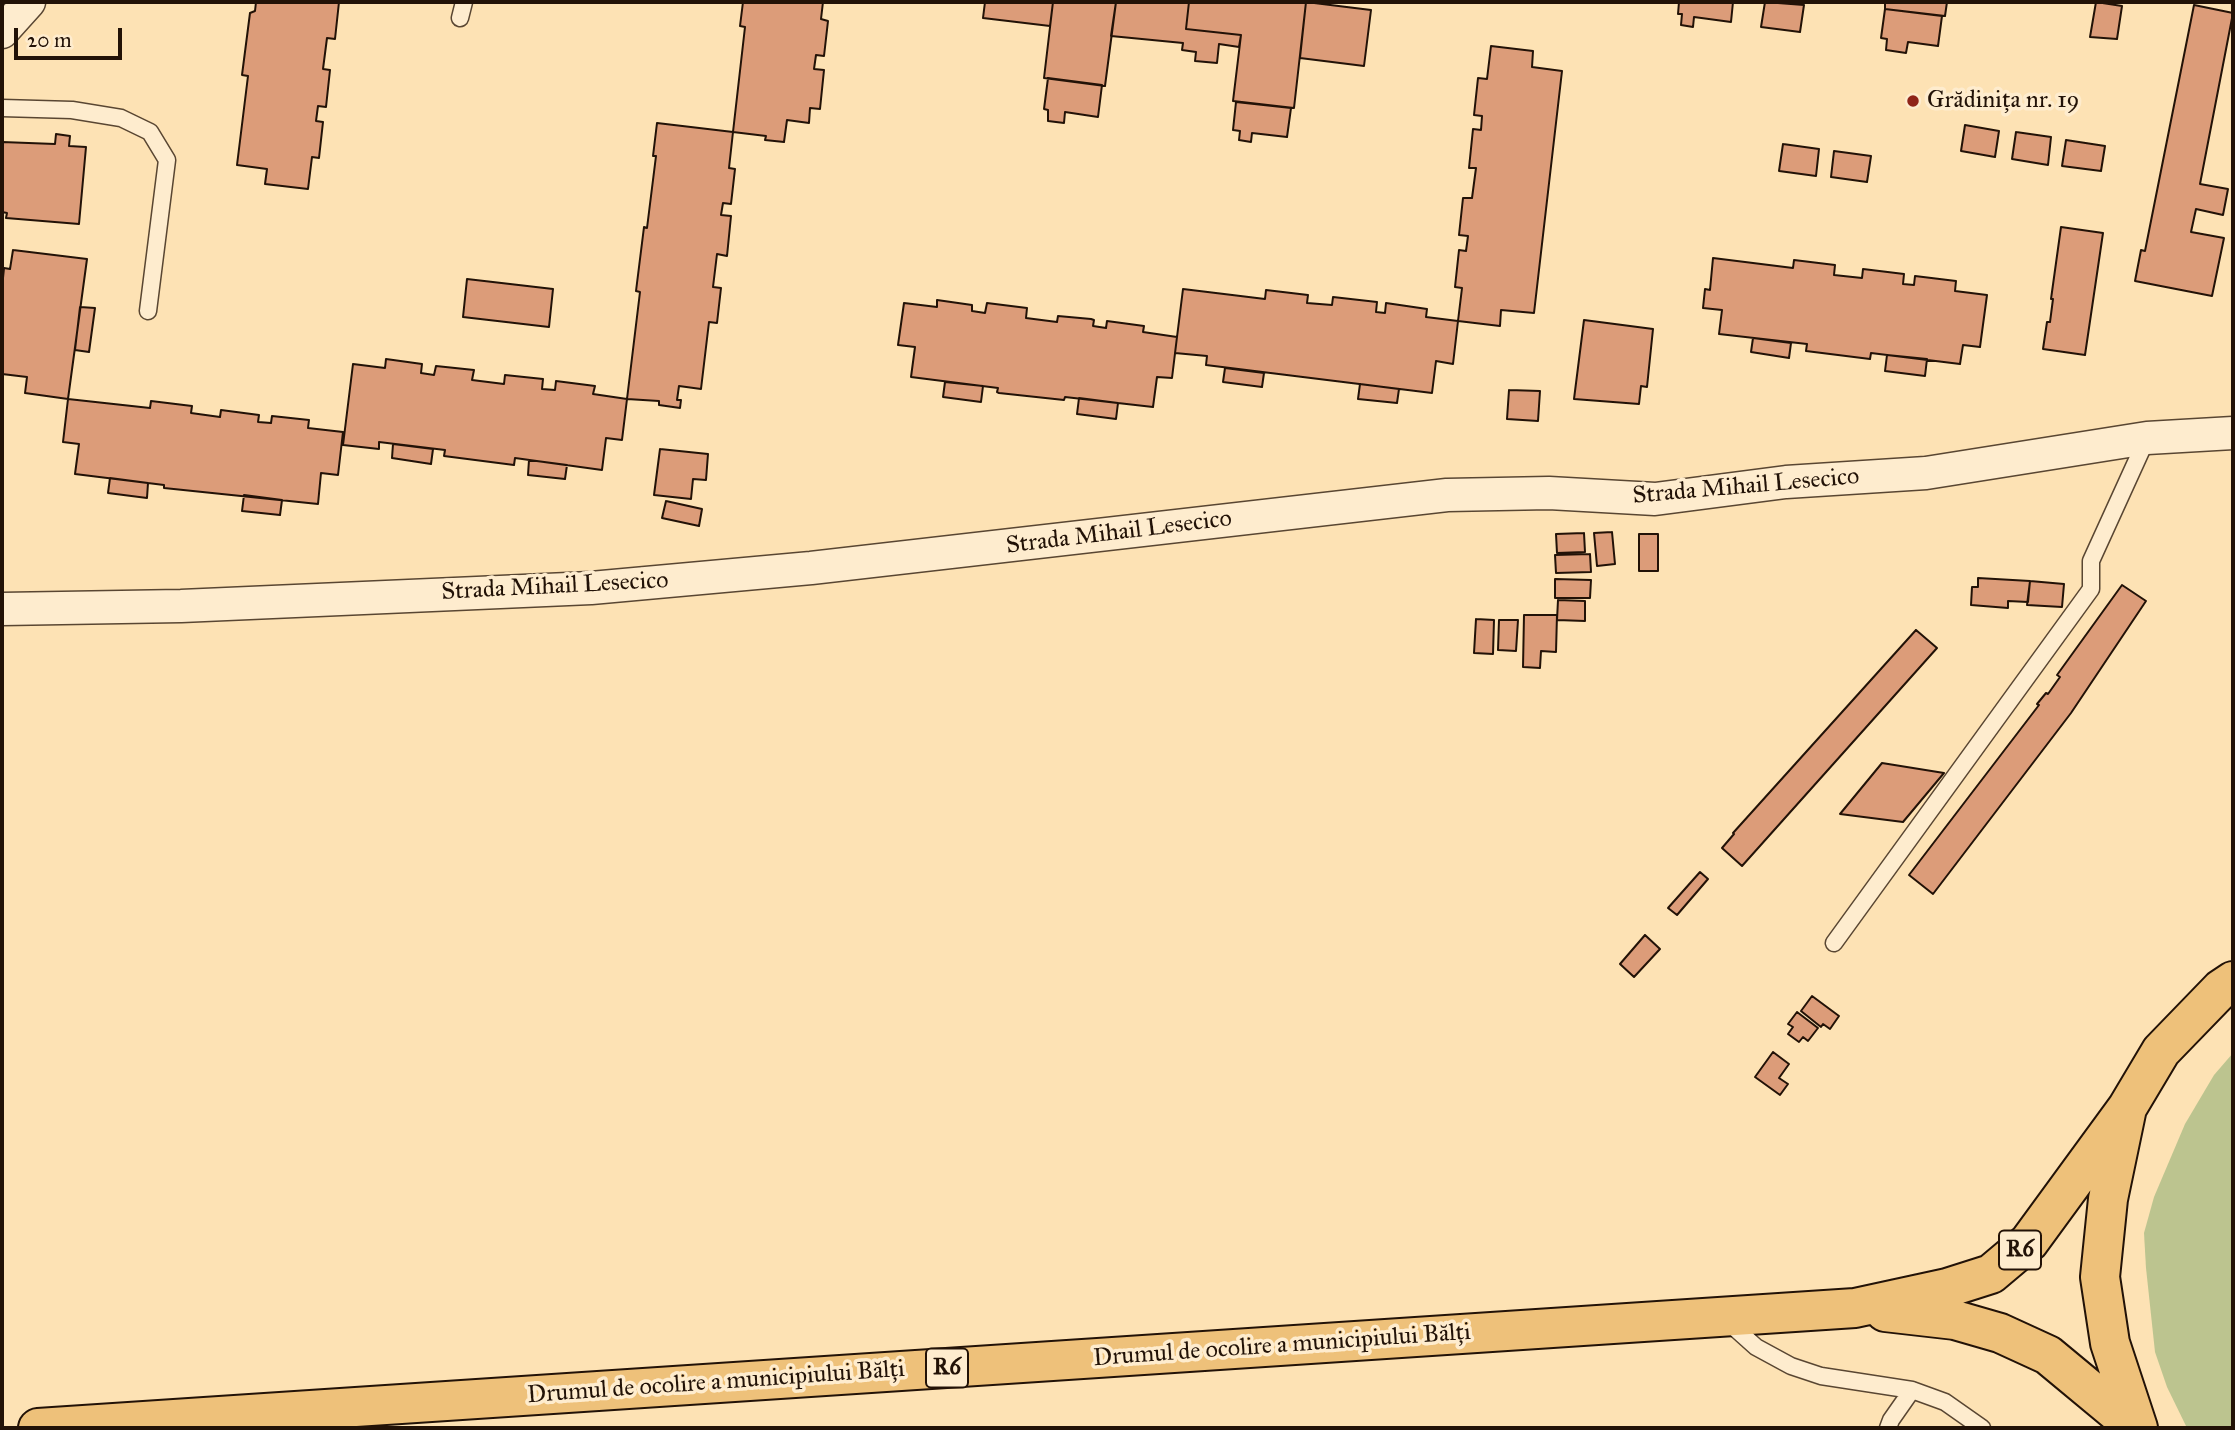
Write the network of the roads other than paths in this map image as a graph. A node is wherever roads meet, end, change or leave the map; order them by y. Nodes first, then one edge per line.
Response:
1 (29, 2) edge
2 (2, 32) edge
3 (2, 108) edge
4 (148, 311) dead end
5 (2233, 433) edge
6 (2147, 438) junction
7 (2, 609) edge
8 (1834, 943) dead end
9 (2233, 981) edge
10 (2127, 1108) junction
11 (1855, 1308) junction
12 (1723, 1317) junction
13 (1912, 1390) junction
14 (38, 1428) edge
15 (1888, 1428) edge
16 (1982, 1428) edge
17 (2137, 1428) edge

1 - 2 street
3 - 4 lane
5 - 6 street, Strada Mihail Lesecico
6 - 7 street, Strada Mihail Lesecico
6 - 8 lane
9 - 10 highway
10 - 11 highway, Drumul de ocolire a municipiului Bălți / R6
10 - 17 highway
11 - 12 highway, Drumul de ocolire a municipiului Bălți / R6
11 - 17 highway, Drumul de ocolire a municipiului Bălți / R6
12 - 13 lane
12 - 14 highway, Drumul de ocolire a municipiului Bălți / R6
13 - 15 lane
13 - 16 lane

